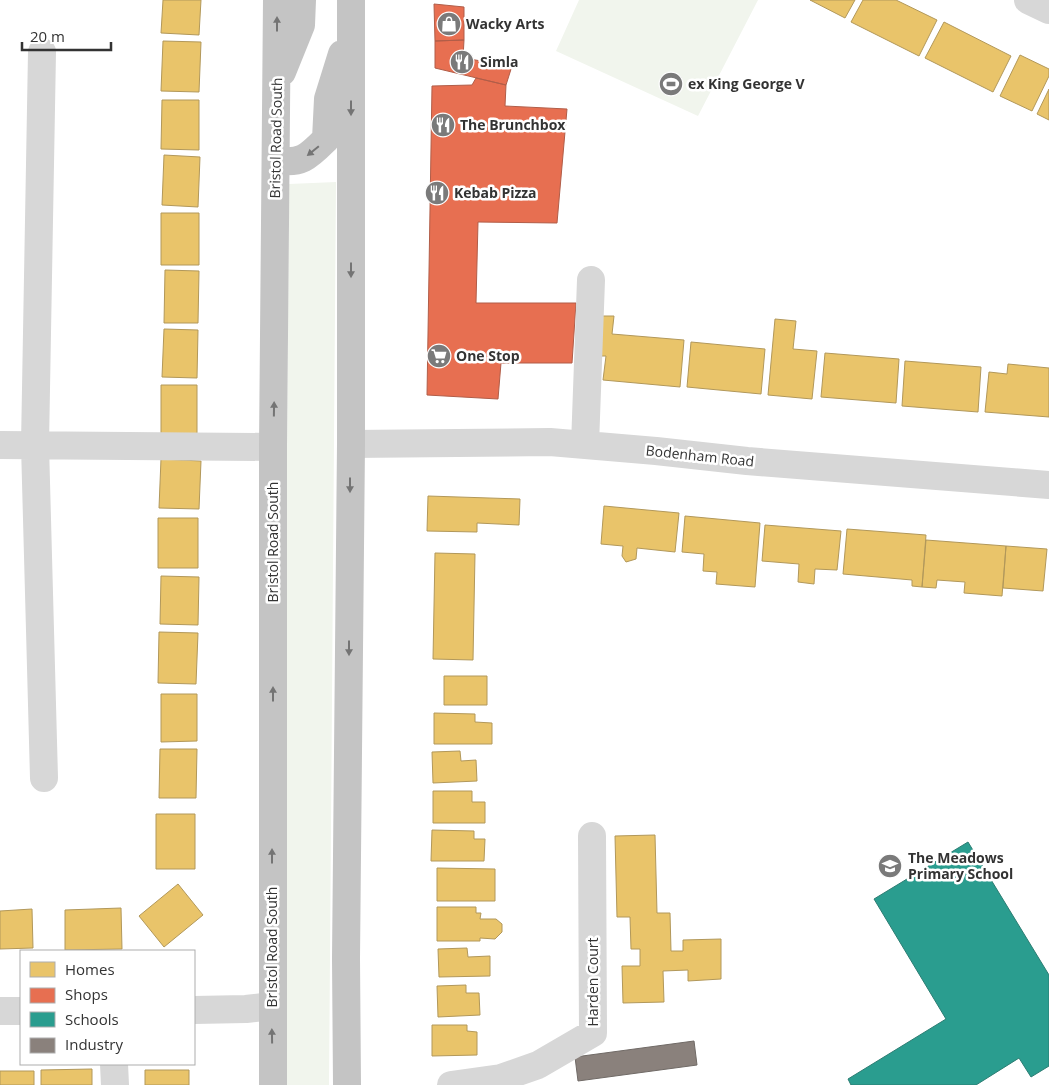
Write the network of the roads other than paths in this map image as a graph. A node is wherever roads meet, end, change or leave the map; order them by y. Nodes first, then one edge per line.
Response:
1 (277, 0) edge
2 (302, 0) edge
3 (1028, 0) edge
4 (1049, 10) edge
5 (351, 12) edge
6 (42, 52) dead end
7 (277, 84) junction
8 (276, 160) junction
9 (591, 280) dead end
10 (351, 444) junction
11 (0, 445) edge
12 (35, 445) junction
13 (584, 445) junction
14 (273, 447) junction
15 (1049, 485) edge
16 (44, 778) dead end
17 (592, 836) dead end
18 (272, 1006) junction
19 (195, 1010) edge
20 (0, 1011) edge
21 (20, 1011) edge
22 (114, 1065) edge
23 (115, 1085) edge
24 (273, 1085) edge
25 (348, 1085) edge
26 (451, 1085) edge

7 -> 1 highway, Bristol Road South
2 - 7 highway
3 - 4 street
5 -> 8 highway
5 -> 10 highway
6 - 12 street
7 - 8 highway, Bristol Road South
14 -> 8 highway, Bristol Road South
9 - 13 street
10 - 13 street, Bodenham Road
10 -> 25 highway
11 - 12 street
12 - 14 street
12 - 16 street
13 - 15 street, Bodenham Road
18 -> 14 highway, Bristol Road South
17 - 26 street, Harden Court
18 - 19 street
24 -> 18 highway, Bristol Road South
20 - 21 street
22 - 23 street

